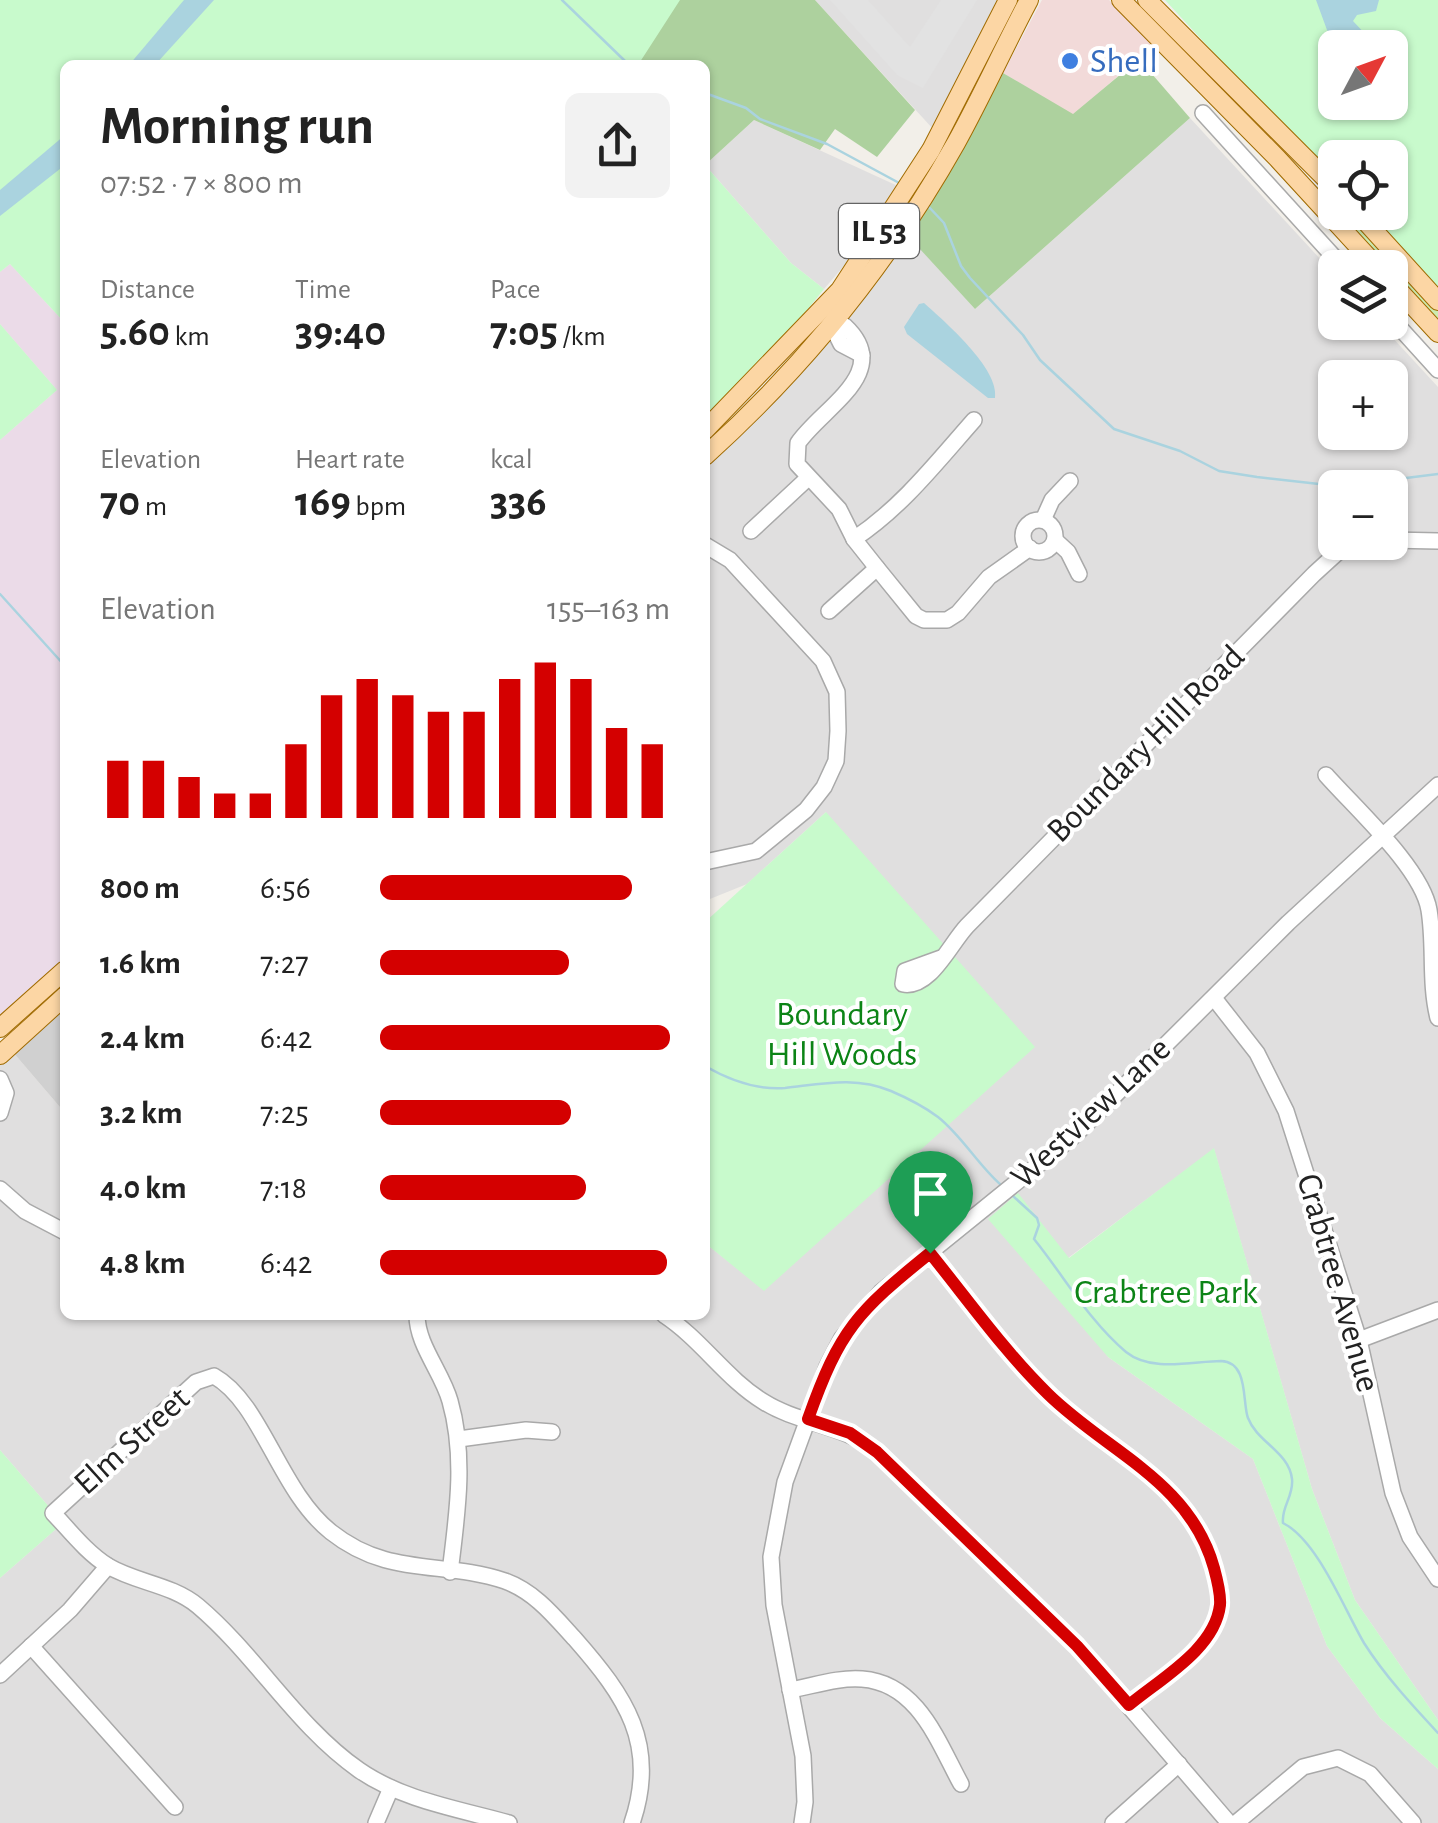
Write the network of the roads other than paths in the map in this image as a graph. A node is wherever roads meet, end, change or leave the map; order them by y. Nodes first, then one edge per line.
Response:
1 (1008, 0) edge
2 (1028, 0) edge
3 (1121, 0) edge
4 (1147, 0) edge
5 (1203, 113) dead end
6 (1318, 171) edge
7 (1374, 230) edge
8 (1328, 250) edge
9 (1361, 250) edge
10 (1408, 300) edge
11 (1438, 300) edge
12 (832, 326) junction
13 (1438, 333) edge
14 (1408, 338) edge
15 (1438, 370) edge
16 (974, 420) dead end
17 (710, 425) edge
18 (710, 451) edge
19 (808, 478) junction
20 (1070, 482) dead end
21 (1044, 520) junction
22 (751, 531) dead end
23 (854, 539) junction
24 (1055, 540) junction
25 (1408, 541) edge
26 (1438, 542) edge
27 (710, 548) edge
28 (1030, 548) junction
29 (1330, 560) edge
30 (876, 568) junction
31 (1079, 574) dead end
32 (829, 611) dead end
33 (1326, 775) dead end
34 (1438, 785) edge
35 (1381, 837) junction
36 (710, 861) edge
37 (941, 958) dead end
38 (60, 974) edge
39 (1214, 998) junction
40 (60, 1000) edge
41 (1438, 1018) edge
42 (0, 1028) edge
43 (0, 1054) edge
44 (0, 1079) edge
45 (0, 1113) edge
46 (0, 1189) edge
47 (60, 1229) edge
48 (930, 1253) junction
49 (1438, 1310) edge
50 (418, 1320) edge
51 (671, 1320) edge
52 (1359, 1340) junction
53 (808, 1419) junction
54 (552, 1432) dead end
55 (459, 1439) junction
56 (1432, 1557) edge
57 (108, 1566) junction
58 (450, 1572) junction
59 (1438, 1579) edge
60 (31, 1646) junction
61 (0, 1675) edge
62 (790, 1690) junction
63 (1129, 1705) junction
64 (1179, 1764) junction
65 (961, 1784) dead end
66 (391, 1788) junction
67 (175, 1807) dead end
68 (376, 1823) edge
69 (509, 1823) edge
70 (632, 1823) edge
71 (802, 1823) edge
72 (1113, 1823) edge
73 (1232, 1823) edge
74 (1413, 1823) edge

1 - 17 main road, IL 53
2 - 12 main road, IL 53
3 - 9 main road
4 - 6 main road
5 - 8 street
7 - 11 main road
10 - 13 main road
12 - 18 main road, IL 53
12 - 19 street
14 - 15 street
16 - 23 street
19 - 22 street
19 - 23 street
20 - 21 street
21 - 24 street
21 - 28 street
23 - 30 street
24 - 28 street
24 - 31 street
25 - 26 street
27 - 36 street
28 - 30 street
29 - 37 street, Boundary Hill Road
30 - 32 street
33 - 35 street
34 - 35 street, Westview Lane
35 - 39 street, Westview Lane
35 - 41 street
38 - 42 main road
39 - 48 street, Westview Lane
39 - 52 street, Crabtree Avenue
40 - 43 main road
44 - 45 street
46 - 47 street
48 - 53 street, Westview Lane
48 - 63 street
49 - 52 street
50 - 55 street
51 - 53 street
52 - 56 street, Crabtree Avenue
53 - 62 street, Westview Lane
53 - 63 street
54 - 55 street
55 - 58 street
56 - 59 street, Crabtree Avenue
57 - 58 street, Elm Street
57 - 60 street
57 - 66 street
58 - 70 street
60 - 61 street
60 - 67 street
62 - 65 street
62 - 71 street, Westview Lane
63 - 64 street
64 - 72 street
64 - 73 street
66 - 68 street
66 - 69 street
73 - 74 street

